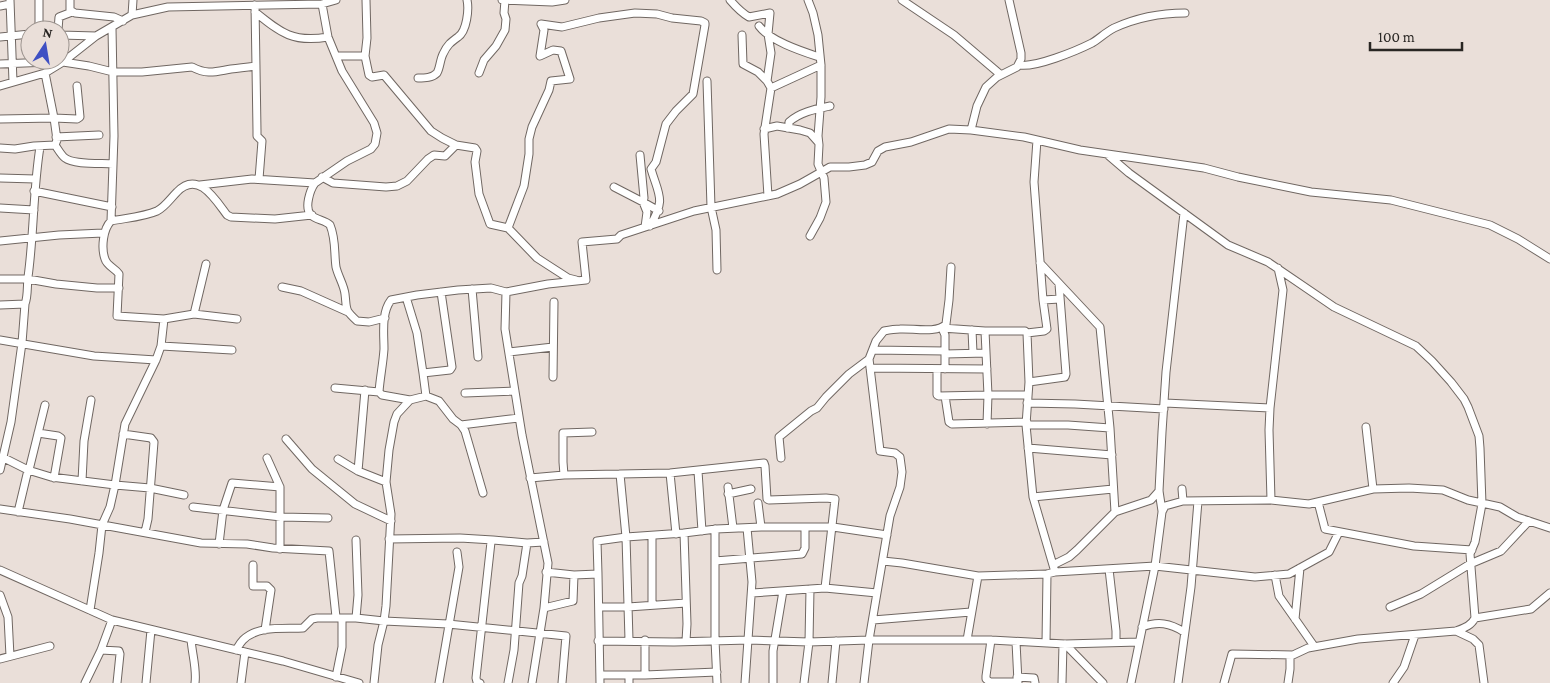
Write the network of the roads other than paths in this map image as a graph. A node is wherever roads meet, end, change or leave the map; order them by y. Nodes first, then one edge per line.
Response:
1 (39, 0) edge
2 (70, 0) edge
3 (133, 0) edge
4 (163, 0) edge
5 (336, 0) edge
6 (366, 0) edge
7 (467, 0) edge
8 (503, 0) edge
9 (564, 0) edge
10 (730, 0) edge
11 (808, 0) edge
12 (902, 0) edge
13 (1009, 0) edge
14 (10, 2) edge
15 (910, 3) edge
16 (322, 4) junction
17 (0, 6) edge
18 (163, 8) junction
19 (255, 9) junction
20 (72, 12) junction
21 (1185, 13) dead end
22 (132, 15) junction
23 (39, 20) edge
24 (59, 20) edge
25 (123, 20) junction
26 (759, 26) dead end
27 (112, 28) junction
28 (768, 34) junction
29 (20, 35) edge
30 (70, 35) edge
31 (742, 35) dead end
32 (12, 36) junction
33 (96, 36) junction
34 (0, 37) edge
35 (328, 37) junction
36 (336, 56) junction
37 (365, 56) junction
38 (70, 57) edge
39 (819, 57) junction
40 (70, 63) edge
41 (0, 64) edge
42 (12, 64) junction
43 (20, 64) edge
44 (821, 65) junction
45 (1019, 65) junction
46 (256, 66) junction
47 (50, 70) edge
48 (113, 72) junction
49 (45, 73) junction
50 (479, 73) dead end
51 (1001, 74) junction
52 (418, 78) dead end
53 (707, 81) dead end
54 (13, 82) junction
55 (769, 85) junction
56 (0, 86) edge
57 (77, 86) dead end
58 (830, 106) dead end
59 (819, 109) junction
60 (54, 118) junction
61 (0, 119) edge
62 (787, 128) junction
63 (764, 129) junction
64 (971, 130) junction
65 (98, 135) dead end
66 (1037, 140) junction
67 (56, 141) junction
68 (819, 142) junction
69 (456, 145) junction
70 (40, 147) junction
71 (0, 148) edge
72 (640, 155) dead end
73 (1108, 155) junction
74 (113, 164) junction
75 (821, 172) junction
76 (322, 177) junction
77 (0, 178) edge
78 (259, 179) junction
79 (35, 180) junction
80 (315, 183) junction
81 (200, 185) junction
82 (614, 188) dead end
83 (34, 191) junction
84 (768, 196) junction
85 (643, 202) junction
86 (112, 207) junction
87 (0, 208) edge
88 (711, 208) junction
89 (34, 210) junction
90 (659, 211) junction
91 (1184, 213) junction
92 (312, 215) junction
93 (111, 220) junction
94 (648, 226) junction
95 (508, 228) junction
96 (103, 233) junction
97 (810, 236) dead end
98 (32, 238) junction
99 (0, 241) edge
100 (1550, 259) edge
101 (206, 264) dead end
102 (1040, 264) junction
103 (951, 267) dead end
104 (1278, 268) junction
105 (717, 270) dead end
106 (0, 279) edge
107 (28, 279) junction
108 (581, 281) junction
109 (1059, 284) junction
110 (282, 287) dead end
111 (118, 288) junction
112 (472, 289) junction
113 (441, 292) junction
114 (506, 292) junction
115 (406, 296) junction
116 (1060, 299) junction
117 (1043, 300) junction
118 (554, 302) dead end
119 (25, 304) junction
120 (0, 305) edge
121 (348, 312) junction
122 (194, 314) junction
123 (385, 318) junction
124 (164, 319) junction
125 (237, 319) dead end
126 (942, 328) junction
127 (972, 330) junction
128 (985, 331) junction
129 (1027, 333) junction
130 (0, 340) edge
131 (22, 344) junction
132 (161, 346) junction
133 (554, 347) junction
134 (232, 350) dead end
135 (873, 350) junction
136 (508, 352) junction
137 (945, 353) junction
138 (973, 353) junction
139 (986, 353) junction
140 (478, 357) dead end
141 (869, 359) junction
142 (156, 360) junction
143 (870, 368) junction
144 (941, 369) junction
145 (987, 369) junction
146 (423, 373) junction
147 (553, 377) dead end
148 (1029, 382) junction
149 (335, 388) dead end
150 (365, 390) junction
151 (515, 390) junction
152 (379, 392) junction
153 (466, 393) dead end
154 (988, 394) junction
155 (426, 396) junction
156 (945, 396) junction
157 (1027, 399) junction
158 (91, 400) dead end
159 (410, 400) junction
160 (45, 405) dead end
161 (1108, 406) junction
162 (1164, 406) junction
163 (1270, 408) junction
164 (519, 418) junction
165 (987, 424) junction
166 (1027, 424) junction
167 (461, 425) junction
168 (1366, 427) dead end
169 (1110, 428) junction
170 (592, 432) dead end
171 (38, 433) junction
172 (123, 434) junction
173 (286, 439) dead end
174 (1028, 448) junction
175 (1112, 455) junction
176 (4, 458) junction
177 (267, 458) dead end
178 (781, 458) dead end
179 (338, 460) dead end
180 (0, 470) edge
181 (29, 470) junction
182 (358, 471) junction
183 (698, 471) junction
184 (670, 473) junction
185 (620, 474) junction
186 (564, 475) junction
187 (54, 478) junction
188 (530, 478) junction
189 (82, 481) junction
190 (386, 482) junction
191 (115, 485) junction
192 (280, 487) junction
193 (150, 488) junction
194 (752, 489) dead end
195 (1113, 489) junction
196 (1182, 489) dead end
197 (1373, 489) junction
198 (1159, 491) junction
199 (483, 493) dead end
200 (184, 495) dead end
201 (1033, 497) junction
202 (1271, 500) junction
203 (1183, 501) junction
204 (1198, 501) junction
205 (758, 502) dead end
206 (1318, 502) junction
207 (1482, 504) junction
208 (193, 507) dead end
209 (0, 510) edge
210 (223, 510) junction
211 (18, 512) junction
212 (1115, 512) junction
213 (1162, 512) junction
214 (281, 517) junction
215 (328, 518) dead end
216 (391, 521) junction
217 (1529, 521) junction
218 (102, 525) junction
219 (761, 527) junction
220 (833, 527) junction
221 (733, 528) junction
222 (747, 528) junction
223 (805, 528) junction
224 (1550, 528) edge
225 (715, 529) junction
226 (702, 531) junction
227 (145, 532) junction
228 (1339, 532) junction
229 (684, 533) junction
230 (676, 534) junction
231 (887, 535) junction
232 (652, 536) junction
233 (626, 537) junction
234 (389, 539) junction
235 (356, 540) dead end
236 (492, 540) junction
237 (528, 542) junction
238 (544, 542) junction
239 (219, 544) junction
240 (280, 549) junction
241 (1472, 550) junction
242 (458, 552) dead end
243 (750, 559) junction
244 (715, 561) junction
245 (883, 562) junction
246 (1470, 564) junction
247 (253, 566) dead end
248 (1155, 566) junction
249 (1054, 568) junction
250 (1300, 568) junction
251 (1109, 569) junction
252 (1192, 569) junction
253 (0, 571) edge
254 (546, 572) junction
255 (574, 574) junction
256 (598, 574) junction
257 (1046, 574) junction
258 (1275, 575) junction
259 (978, 576) junction
260 (825, 588) junction
261 (810, 589) junction
262 (783, 591) junction
263 (752, 593) junction
264 (877, 593) junction
265 (1550, 593) edge
266 (0, 595) edge
267 (686, 603) junction
268 (652, 605) junction
269 (599, 607) junction
270 (628, 607) junction
271 (1390, 607) dead end
272 (544, 608) junction
273 (90, 610) junction
274 (971, 612) junction
275 (339, 618) junction
276 (356, 618) junction
277 (1475, 618) junction
278 (1295, 619) junction
279 (112, 620) junction
280 (873, 620) junction
281 (384, 622) junction
282 (448, 624) junction
283 (1142, 627) junction
284 (482, 628) junction
285 (151, 630) junction
286 (265, 630) junction
287 (515, 631) junction
288 (1456, 631) junction
289 (1184, 632) junction
290 (540, 634) junction
291 (1415, 635) junction
292 (191, 639) junction
293 (629, 640) junction
294 (645, 640) junction
295 (715, 640) junction
296 (748, 640) junction
297 (869, 640) junction
298 (966, 640) junction
299 (991, 640) junction
300 (598, 641) junction
301 (686, 641) junction
302 (836, 641) junction
303 (775, 642) junction
304 (809, 642) junction
305 (1016, 642) junction
306 (1116, 642) junction
307 (1139, 642) junction
308 (1046, 643) junction
309 (1064, 644) junction
310 (50, 646) dead end
311 (1314, 646) junction
312 (101, 650) junction
313 (236, 650) junction
314 (245, 652) junction
315 (1290, 655) junction
316 (10, 656) junction
317 (0, 659) edge
318 (717, 672) junction
319 (645, 674) junction
320 (336, 677) junction
321 (1018, 677) junction
322 (600, 679) edge
323 (629, 679) edge
324 (477, 682) edge
325 (86, 683) edge
326 (117, 683) edge
327 (146, 683) edge
328 (195, 683) edge
329 (241, 683) edge
330 (359, 683) edge
331 (374, 683) edge
332 (439, 683) edge
333 (508, 683) edge
334 (532, 683) edge
335 (562, 683) edge
336 (717, 683) edge
337 (745, 683) edge
338 (773, 683) edge
339 (804, 683) edge
340 (832, 683) edge
341 (864, 683) edge
342 (1035, 683) edge
343 (1062, 683) edge
344 (1103, 683) edge
345 (1131, 683) edge
346 (1178, 683) edge
347 (1224, 683) edge
348 (1288, 683) edge
349 (1393, 683) edge
350 (1484, 683) edge

1 - 23 street
2 - 20 street
3 - 22 street
4 - 18 street
5 - 16 street
6 - 37 street
7 - 52 street
8 - 9 street
8 - 50 street
10 - 28 street
11 - 39 street
12 - 15 street
13 - 45 street
14 - 17 street
14 - 32 street
15 - 51 street
16 - 19 street
16 - 35 street
18 - 19 street
18 - 22 street
19 - 35 street
19 - 46 street
20 - 24 street
20 - 25 street
21 - 45 street
22 - 25 street
25 - 27 street
26 - 28 street
27 - 33 street
27 - 48 street
28 - 39 street
28 - 55 street
29 - 32 street
30 - 33 street
31 - 55 street
32 - 34 street
32 - 42 street
33 - 38 street
35 - 36 street
36 - 37 street
36 - 76 street
37 - 69 street
39 - 44 street
40 - 48 street
41 - 42 street
42 - 43 street
42 - 54 street
44 - 55 street
44 - 59 street
45 - 51 street
46 - 48 street
46 - 78 street
47 - 49 street
48 - 74 street
49 - 54 street
49 - 60 street
51 - 64 street
53 - 88 street
54 - 56 street
55 - 63 street
57 - 60 street
58 - 59 street
59 - 62 street
59 - 68 street
60 - 61 street
60 - 67 street
62 - 63 street
62 - 68 street
63 - 84 street
64 - 66 street
64 - 75 street
65 - 67 street
66 - 73 street
66 - 102 street
67 - 70 street
67 - 74 street
68 - 75 street
69 - 76 street
69 - 95 street
70 - 71 street
70 - 79 street
72 - 85 street
73 - 91 street
73 - 100 street
74 - 86 street
75 - 84 street
75 - 97 street
76 - 80 street
77 - 79 street
78 - 80 street
78 - 81 street
79 - 83 street
80 - 92 street
81 - 92 street
81 - 93 street
82 - 85 street
83 - 86 street
83 - 89 street
84 - 88 street
85 - 90 street
85 - 94 street
86 - 93 street
87 - 89 street
88 - 94 street
88 - 105 street
89 - 98 street
90 - 94 street
90 - 95 street
91 - 104 street
91 - 162 street
92 - 121 street
93 - 96 street
94 - 108 street
95 - 108 street
96 - 98 street
96 - 111 street
98 - 99 street
98 - 107 street
101 - 122 street
102 - 109 street
102 - 117 street
103 - 126 street
104 - 163 street
104 - 207 street
106 - 107 street
107 - 111 street
107 - 119 street
108 - 114 street
109 - 116 street
109 - 161 street
110 - 121 street
111 - 124 street
112 - 113 street
112 - 114 street
112 - 140 street
113 - 115 street
113 - 146 street
114 - 136 street
115 - 123 street
115 - 146 street
116 - 117 street
116 - 148 street
117 - 129 street
118 - 133 street
119 - 120 street
119 - 131 street
121 - 123 street
122 - 124 street
122 - 125 street
123 - 152 street
124 - 132 street
126 - 127 street
126 - 135 street
126 - 137 street
127 - 128 street
127 - 138 street
128 - 129 street
128 - 139 street
129 - 148 street
130 - 131 street
131 - 142 street
131 - 176 street
132 - 134 street
132 - 142 street
133 - 136 street
133 - 147 street
135 - 137 street
135 - 141 street
136 - 151 street
137 - 138 street
137 - 144 street
138 - 139 street
139 - 145 street
141 - 143 street
141 - 178 street
142 - 172 street
143 - 144 street
143 - 231 street
144 - 145 street
144 - 156 street
145 - 154 street
146 - 155 street
148 - 157 street
149 - 150 street
150 - 152 street
150 - 182 street
151 - 153 street
151 - 164 street
152 - 159 street
154 - 156 street
154 - 157 street
154 - 165 street
155 - 159 street
155 - 167 street
156 - 165 street
157 - 161 street
157 - 166 street
158 - 189 street
159 - 190 street
160 - 171 street
161 - 162 street
161 - 169 street
162 - 163 street
162 - 198 street
163 - 202 street
164 - 167 street
164 - 188 street
165 - 166 street
166 - 169 street
166 - 174 street
167 - 199 street
168 - 197 street
169 - 175 street
170 - 186 street
171 - 181 street
171 - 187 street
172 - 191 street
172 - 193 street
173 - 216 street
174 - 175 street
174 - 201 street
175 - 195 street
176 - 180 street
176 - 181 street
177 - 192 street
179 - 182 street
181 - 187 street
181 - 211 street
182 - 190 street
183 - 184 street
183 - 220 street
183 - 226 street
184 - 185 street
184 - 230 street
185 - 186 street
185 - 233 street
186 - 188 street
187 - 189 street
188 - 238 street
189 - 191 street
190 - 216 street
191 - 193 street
191 - 218 street
192 - 210 street
192 - 214 street
193 - 200 street
193 - 227 street
194 - 221 street
195 - 201 street
195 - 212 street
196 - 203 street
197 - 206 street
197 - 207 street
198 - 212 street
198 - 213 street
201 - 249 street
202 - 204 street
202 - 206 street
203 - 204 street
203 - 213 street
204 - 252 street
205 - 219 street
206 - 228 street
207 - 217 street
207 - 241 street
208 - 210 street
209 - 211 street
210 - 214 street
210 - 239 street
211 - 218 street
212 - 249 street
213 - 248 street
214 - 215 street
214 - 240 street
216 - 234 street
217 - 224 street
217 - 246 street
218 - 227 street
218 - 273 street
219 - 222 street
219 - 223 street
220 - 223 street
220 - 231 street
220 - 260 street
221 - 222 street
221 - 225 street
222 - 243 street
223 - 243 street
225 - 226 street
225 - 244 street
226 - 229 street
227 - 239 street
228 - 241 street
228 - 250 street
229 - 230 street
229 - 267 street
230 - 232 street
231 - 245 street
232 - 233 street
232 - 268 street
233 - 256 street
233 - 270 street
234 - 236 street
234 - 281 street
235 - 276 street
236 - 237 street
236 - 284 street
237 - 238 street
237 - 287 street
238 - 254 street
239 - 240 street
240 - 275 street
241 - 246 street
242 - 282 street
243 - 244 street
243 - 263 street
244 - 295 street
245 - 259 street
245 - 264 street
246 - 271 street
246 - 277 street
247 - 286 street
248 - 251 street
248 - 252 street
248 - 283 street
249 - 251 street
249 - 257 street
250 - 258 street
250 - 278 street
251 - 306 street
252 - 258 street
252 - 289 street
253 - 273 street
254 - 255 street
254 - 272 street
255 - 256 street
255 - 272 street
256 - 269 street
257 - 259 street
257 - 308 street
258 - 278 street
259 - 274 street
260 - 261 street
260 - 264 street
261 - 262 street
261 - 304 street
262 - 263 street
262 - 303 street
263 - 296 street
264 - 280 street
265 - 277 street
266 - 316 street
267 - 268 street
267 - 301 street
268 - 270 street
269 - 270 street
269 - 300 street
270 - 293 street
272 - 290 street
273 - 279 street
274 - 280 street
274 - 298 street
275 - 276 street
275 - 286 street
275 - 320 street
276 - 281 street
277 - 288 street
278 - 311 street
279 - 285 street
279 - 312 street
280 - 297 street
281 - 282 street
281 - 331 street
282 - 284 street
282 - 332 street
283 - 289 street
283 - 307 street
284 - 287 street
284 - 324 street
285 - 292 street
285 - 327 street
286 - 313 street
287 - 290 street
287 - 333 street
288 - 291 street
288 - 350 street
289 - 346 street
290 - 334 street
290 - 335 street
291 - 311 street
291 - 349 street
292 - 313 street
292 - 328 street
293 - 294 street
293 - 300 street
294 - 301 street
294 - 319 street
295 - 296 street
295 - 301 street
295 - 318 street
296 - 303 street
296 - 337 street
297 - 298 street
297 - 302 street
297 - 341 street
298 - 299 street
299 - 305 street
299 - 321 street
300 - 322 street
302 - 304 street
302 - 340 street
303 - 304 street
303 - 338 street
304 - 339 street
305 - 308 street
305 - 321 street
306 - 307 street
306 - 309 street
307 - 345 street
308 - 309 street
309 - 343 street
309 - 344 street
310 - 316 street
311 - 315 street
312 - 325 street
312 - 326 street
313 - 314 street
314 - 320 street
314 - 329 street
315 - 347 street
315 - 348 street
316 - 317 street
318 - 319 street
318 - 336 street
319 - 323 street
320 - 330 street
321 - 342 street
322 - 323 street

